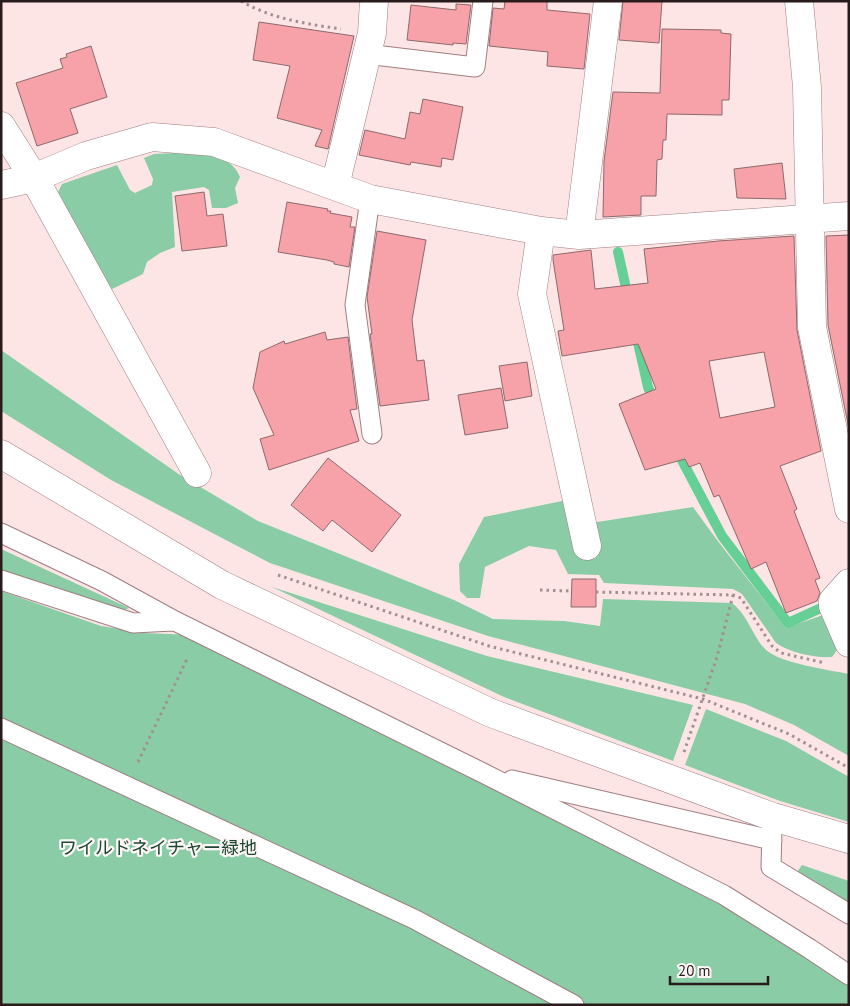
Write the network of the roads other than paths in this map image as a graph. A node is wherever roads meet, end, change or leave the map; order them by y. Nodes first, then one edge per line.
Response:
1 (374, 1) edge
2 (483, 1) edge
3 (608, 1) edge
4 (799, 1) edge
5 (369, 44) junction
6 (1, 126) edge
7 (34, 178) junction
8 (1, 185) edge
9 (335, 186) junction
10 (370, 199) junction
11 (849, 216) edge
12 (810, 219) junction
13 (541, 231) junction
14 (579, 235) junction
15 (372, 434) dead end
16 (1, 454) edge
17 (197, 473) dead end
18 (849, 509) edge
19 (1, 533) edge
20 (586, 546) dead end
21 (1, 580) edge
22 (849, 583) edge
23 (175, 621) junction
24 (849, 643) edge
25 (1, 728) edge
26 (482, 773) junction
27 (772, 828) junction
28 (849, 839) edge
29 (849, 914) edge
30 (849, 975) edge
31 (574, 1005) edge

1 - 5 street
2 - 5 lane
3 - 14 street
4 - 12 street
5 - 9 street
6 - 7 street
7 - 8 street
7 - 9 street
7 - 17 street
9 - 10 street
10 - 13 street
10 - 15 lane
11 - 12 street
12 - 14 street
12 - 18 street
13 - 14 street
13 - 20 street
16 - 27 street
19 - 23 lane
21 - 23 lane
22 - 24 street
23 - 26 lane
25 - 31 lane
26 - 27 lane
26 - 30 lane
27 - 28 street
27 - 29 lane

